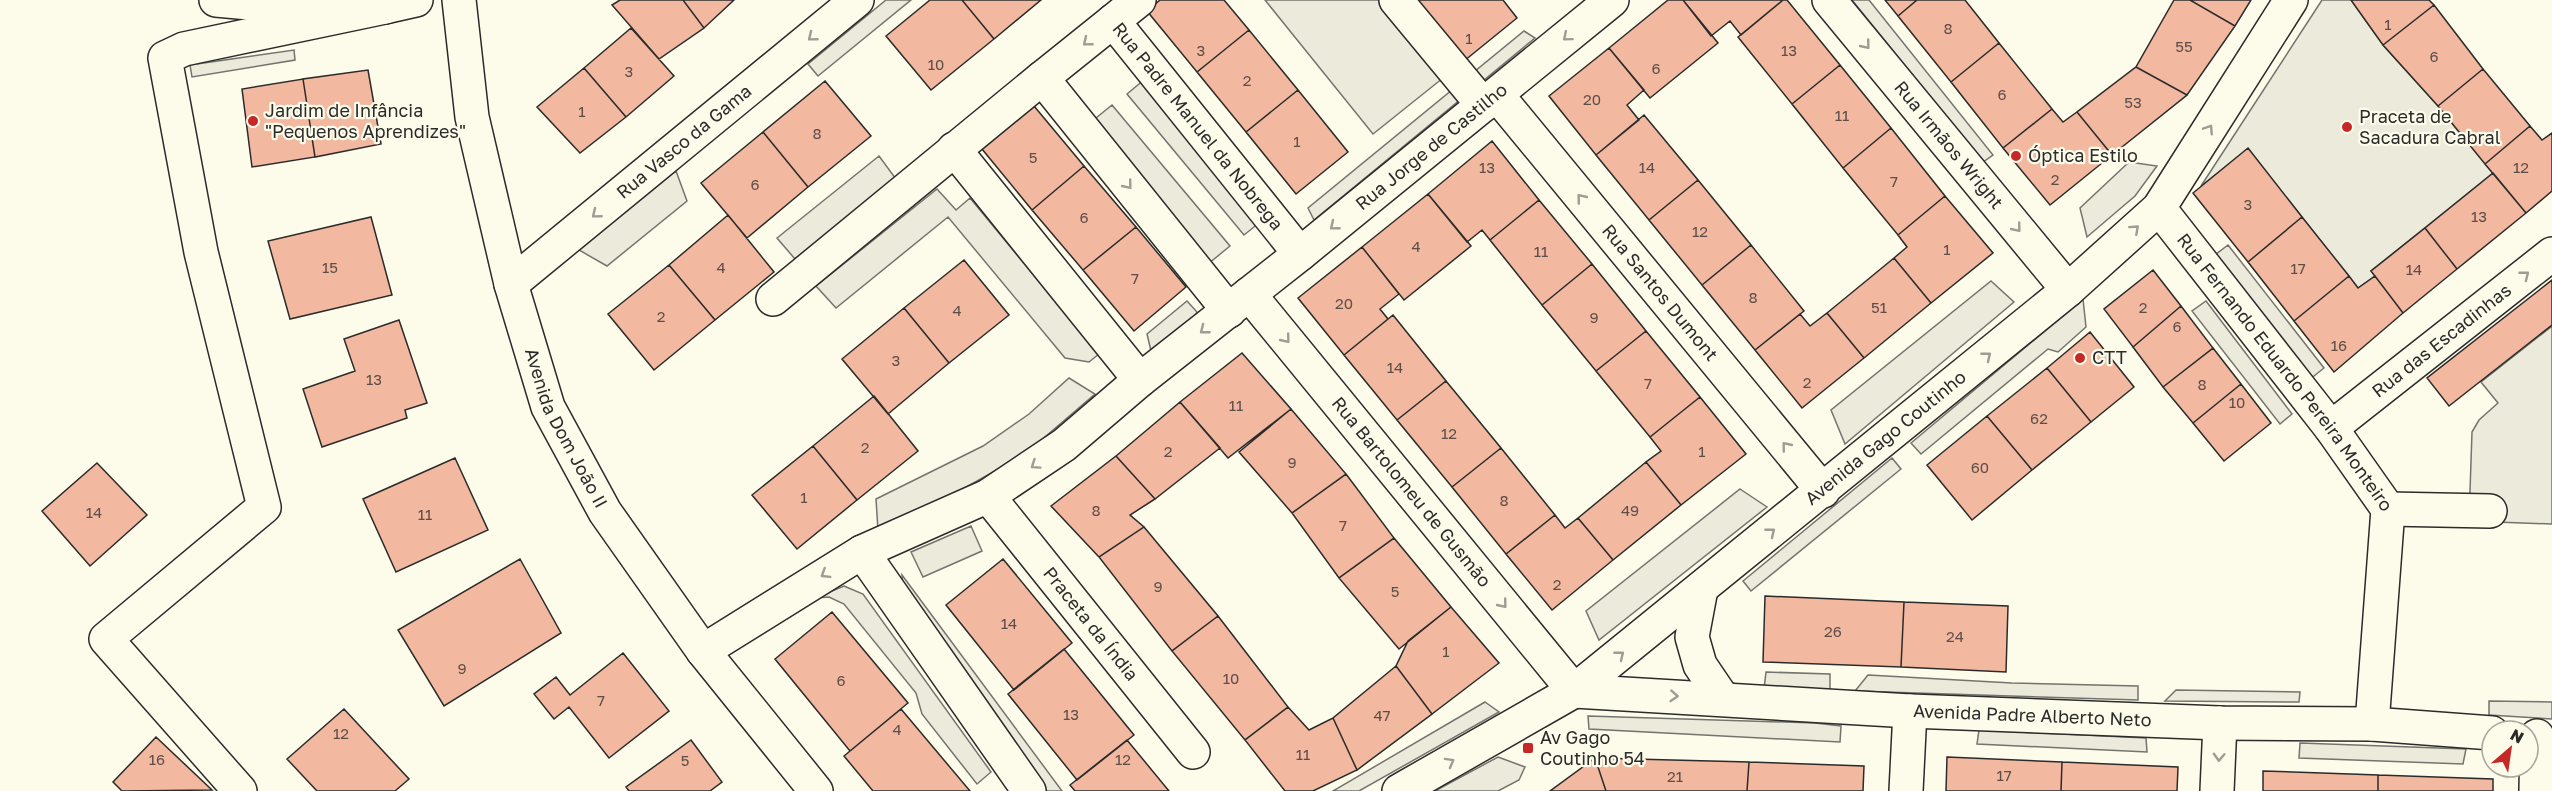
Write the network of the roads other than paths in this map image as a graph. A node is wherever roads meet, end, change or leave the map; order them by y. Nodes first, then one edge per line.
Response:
1 (216, 0) edge
2 (459, 0) edge
3 (857, 0) edge
4 (1139, 0) edge
5 (1396, 0) edge
6 (1612, 0) edge
7 (1829, 0) edge
8 (2291, 0) edge
9 (401, 4) edge
10 (1113, 21) junction
11 (1042, 78) junction
12 (1490, 100) junction
13 (954, 149) junction
14 (2159, 208) junction
15 (1300, 254) junction
16 (2552, 254) edge
17 (511, 284) junction
18 (2068, 290) junction
19 (773, 299) dead end
20 (1239, 303) junction
21 (1140, 380) junction
22 (2331, 428) junction
23 (1822, 491) junction
24 (988, 496) junction
25 (2388, 508) junction
26 (2490, 510) dead end
27 (862, 552) junction
28 (1701, 589) junction
29 (703, 651) junction
30 (1574, 692) junction
31 (1723, 699) junction
32 (1910, 711) junction
33 (2220, 723) junction
34 (2372, 724) junction
35 (2480, 732) edge
36 (1193, 752) dead end
37 (240, 791) edge
38 (816, 791) edge
39 (1029, 791) edge
40 (1399, 791) edge
41 (1906, 791) edge
42 (2217, 791) edge

1 - 9 street
2 - 17 street, Avenida Dom João II
3 -> 17 street, Rua Vasco da Gama
4 - 10 street
5 - 12 street, Rua Santos Dumont
6 -> 12 street, Rua Jorge de Castilho
7 -> 18 street, Rua Irmãos Wright
14 -> 8 street, Avenida Gago Coutinho
9 - 37 street
10 -> 11 street, Rua Padre Manuel da Nobrega
10 - 15 street, Rua Padre Manuel da Nobrega
11 - 13 street, Rua Padre Manuel da Nobrega
11 -> 20 street
12 -> 15 street, Rua Jorge de Castilho
23 -> 12 street, Rua Santos Dumont
13 - 19 street, Rua Padre Manuel da Nobrega
13 - 21 street
18 -> 14 street, Avenida Gago Coutinho
14 - 22 street, Rua Fernando Eduardo Pereira Monteiro
15 - 20 street, Rua Jorge de Castilho
22 -> 16 street, Rua das Escadinhas
17 - 29 street, Avenida Dom João II
23 -> 18 street, Avenida Gago Coutinho
20 -> 21 street
20 -> 30 street, Rua Bartolomeu de Gusmão
21 -> 24 street
22 - 25 street, Rua Fernando Eduardo Pereira Monteiro
28 -> 23 street, Avenida Gago Coutinho
24 - 27 street
24 - 36 street, Praceta da Índia
25 - 26 street
25 - 34 street, Rua Fernando Eduardo Pereira Monteiro
27 -> 29 street
27 - 39 street
30 -> 28 street, Avenida Gago Coutinho
28 - 31 street
29 - 38 street, Avenida Dom João II
30 -> 31 street, Avenida Padre Alberto Neto
40 -> 30 street, Avenida Gago Coutinho
31 - 32 street, Avenida Padre Alberto Neto
32 - 33 street, Avenida Padre Alberto Neto
32 - 41 street
33 - 34 street, Avenida Padre Alberto Neto
33 -> 42 street
34 - 35 street, Avenida Padre Alberto Neto

